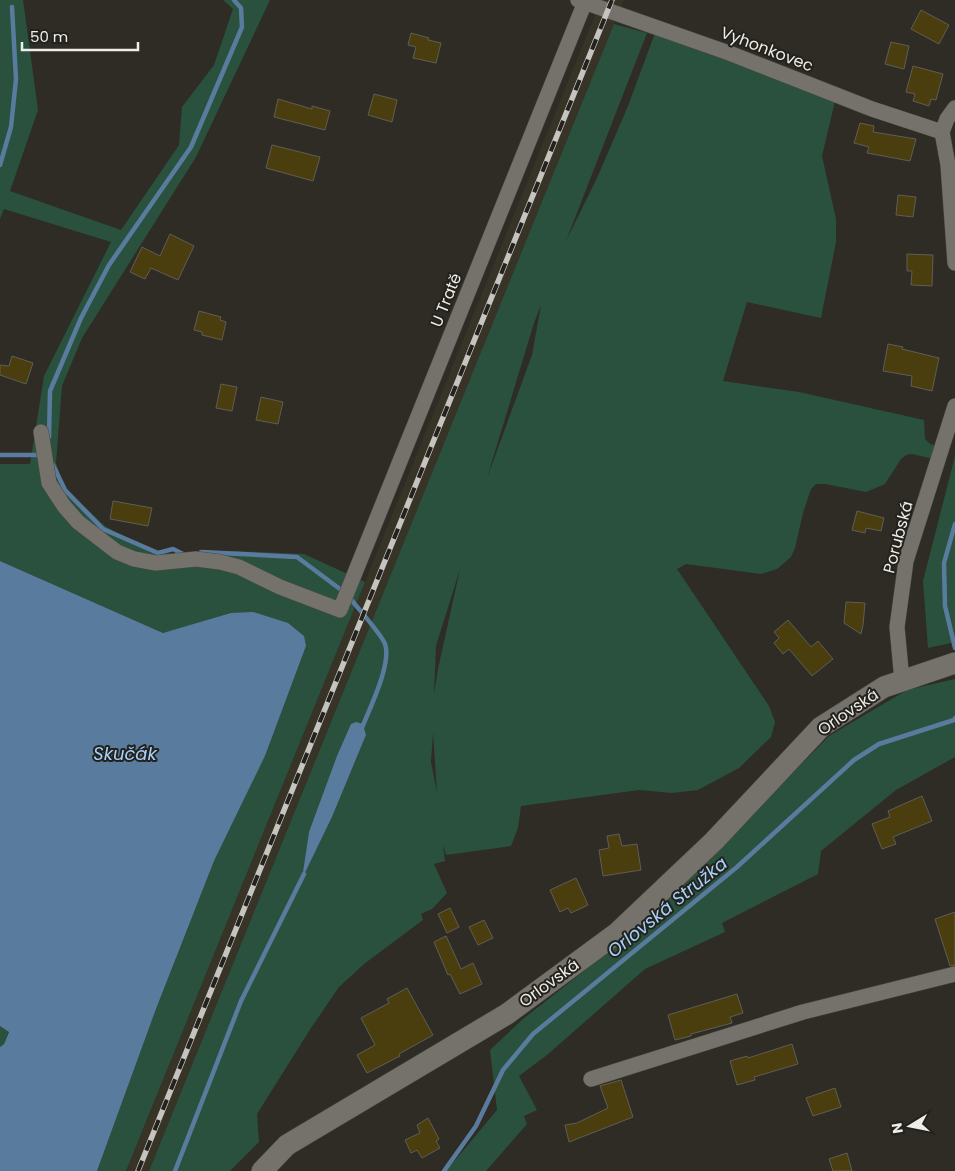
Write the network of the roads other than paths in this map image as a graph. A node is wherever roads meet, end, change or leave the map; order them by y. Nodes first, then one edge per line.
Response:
1 (581, 1) edge
2 (955, 108) edge
3 (942, 132) junction
4 (955, 263) edge
5 (955, 406) edge
6 (42, 439) dead end
7 (949, 665) edge
8 (902, 681) junction
9 (955, 974) edge
10 (591, 1079) dead end
11 (262, 1171) edge

1 - 3 street, Vyhonkovec
1 - 6 street, U Tratě
2 - 3 street
3 - 4 street
5 - 8 street, Porubská
7 - 8 main road, Orlovská
8 - 11 main road, Orlovská
9 - 10 street

